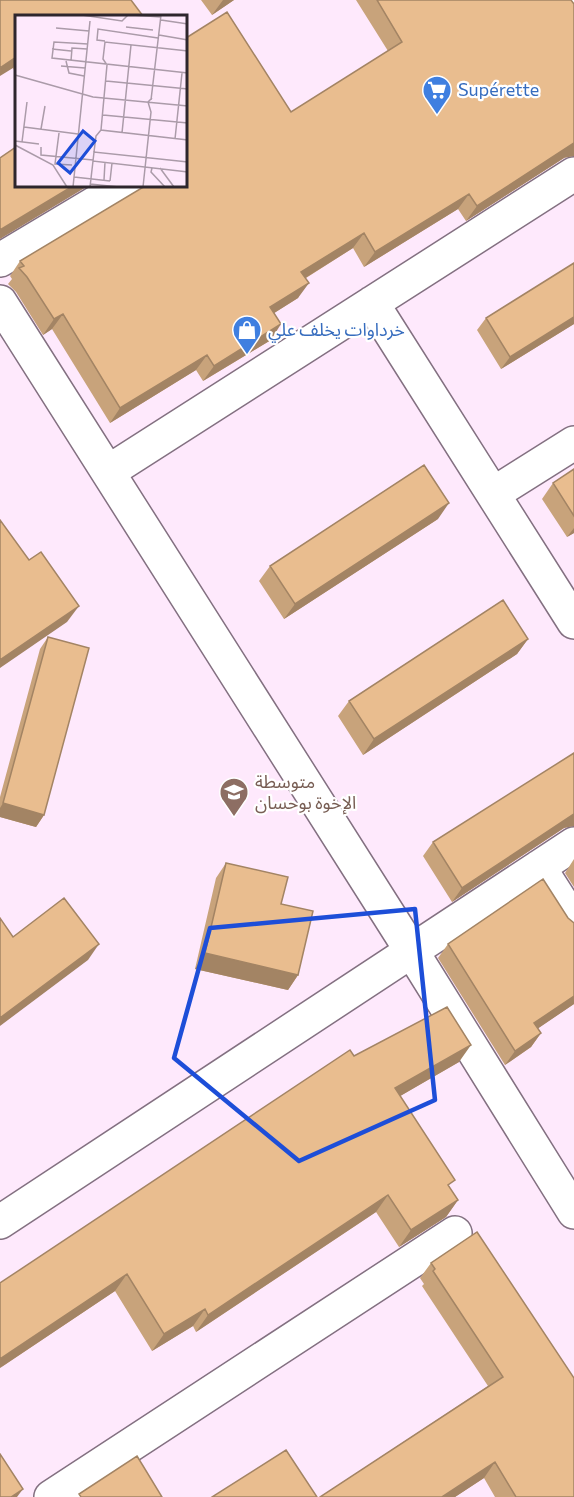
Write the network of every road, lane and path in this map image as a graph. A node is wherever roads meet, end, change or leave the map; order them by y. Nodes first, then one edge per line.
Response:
1 (571, 0) edge
2 (574, 5) edge
3 (574, 174) edge
4 (121, 188) edge
5 (0, 260) edge
6 (0, 302) edge
7 (372, 303) junction
8 (574, 443) edge
9 (108, 472) junction
10 (493, 494) junction
11 (574, 622) edge
12 (574, 844) edge
13 (539, 867) junction
14 (574, 922) edge
15 (411, 950) junction
16 (574, 1212) edge
17 (0, 1222) edge
18 (455, 1233) dead end
19 (51, 1497) edge

1 - 2 street
3 - 7 street
4 - 5 street
6 - 9 street
7 - 9 street
7 - 10 street
8 - 10 street
9 - 15 street
10 - 11 street
12 - 13 street
13 - 14 street
13 - 15 street
15 - 16 street
15 - 17 street
18 - 19 street

